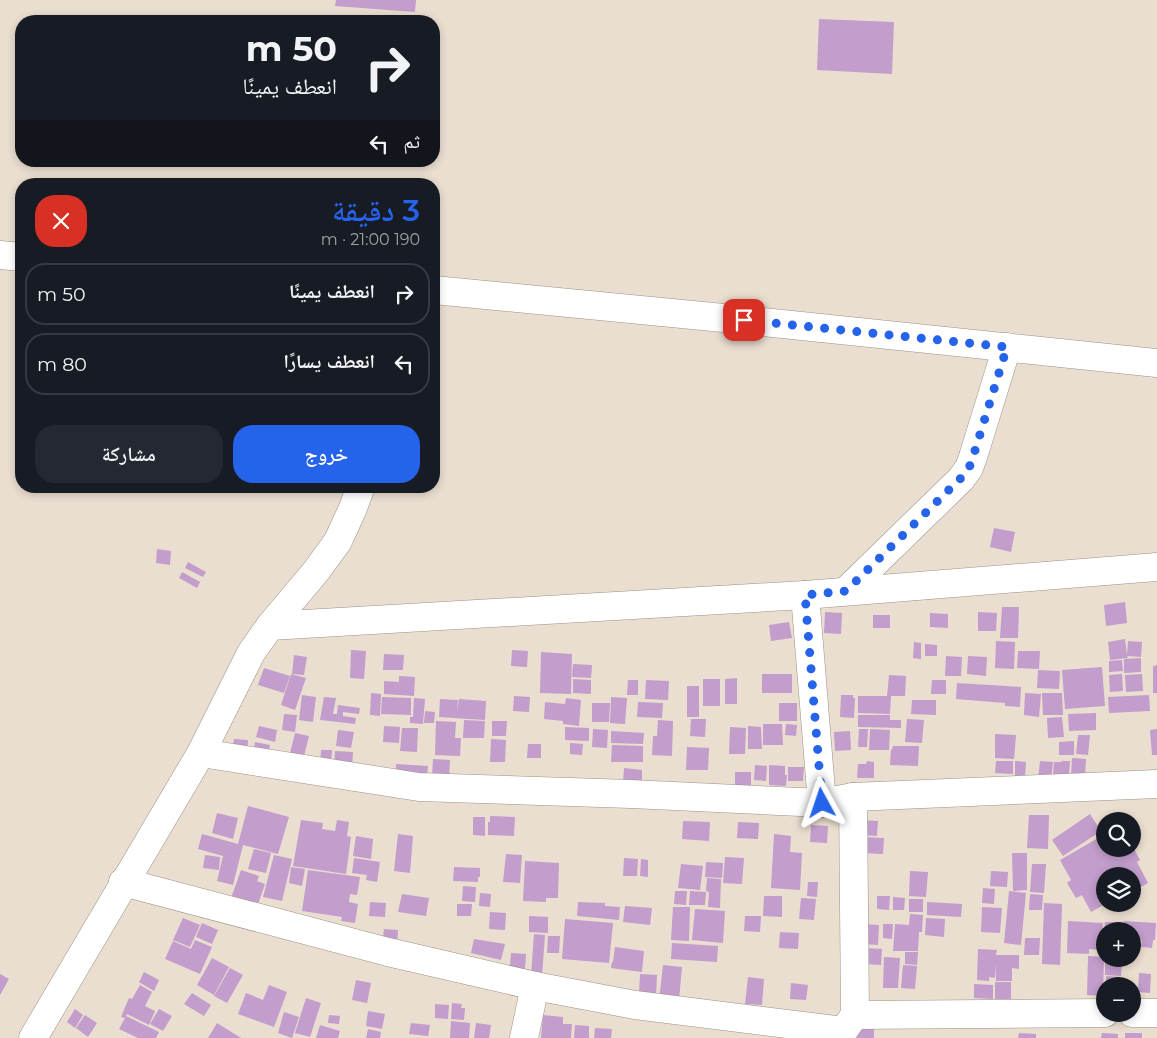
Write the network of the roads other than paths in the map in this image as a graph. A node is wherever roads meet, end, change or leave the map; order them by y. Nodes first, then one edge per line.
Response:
1 (0, 256) edge
2 (15, 257) edge
3 (440, 291) edge
4 (1007, 347) junction
5 (1157, 363) edge
6 (358, 493) edge
7 (1157, 567) edge
8 (846, 591) junction
9 (805, 595) junction
10 (270, 626) junction
11 (200, 753) junction
12 (1157, 784) edge
13 (853, 797) junction
14 (822, 803) junction
15 (123, 882) junction
16 (535, 986) junction
17 (1141, 1013) edge
18 (1157, 1013) edge
19 (1096, 1014) edge
20 (847, 1028) edge
21 (33, 1038) edge
22 (524, 1038) edge

1 - 2 street
3 - 4 street
4 - 5 street
4 - 8 street
6 - 10 street
7 - 8 street
8 - 9 street
9 - 10 street
9 - 14 street
10 - 11 street
11 - 14 street
11 - 15 street
12 - 13 street
13 - 14 street
13 - 20 street
15 - 16 street
15 - 21 street
16 - 20 street
16 - 22 street
17 - 18 street
19 - 20 street

